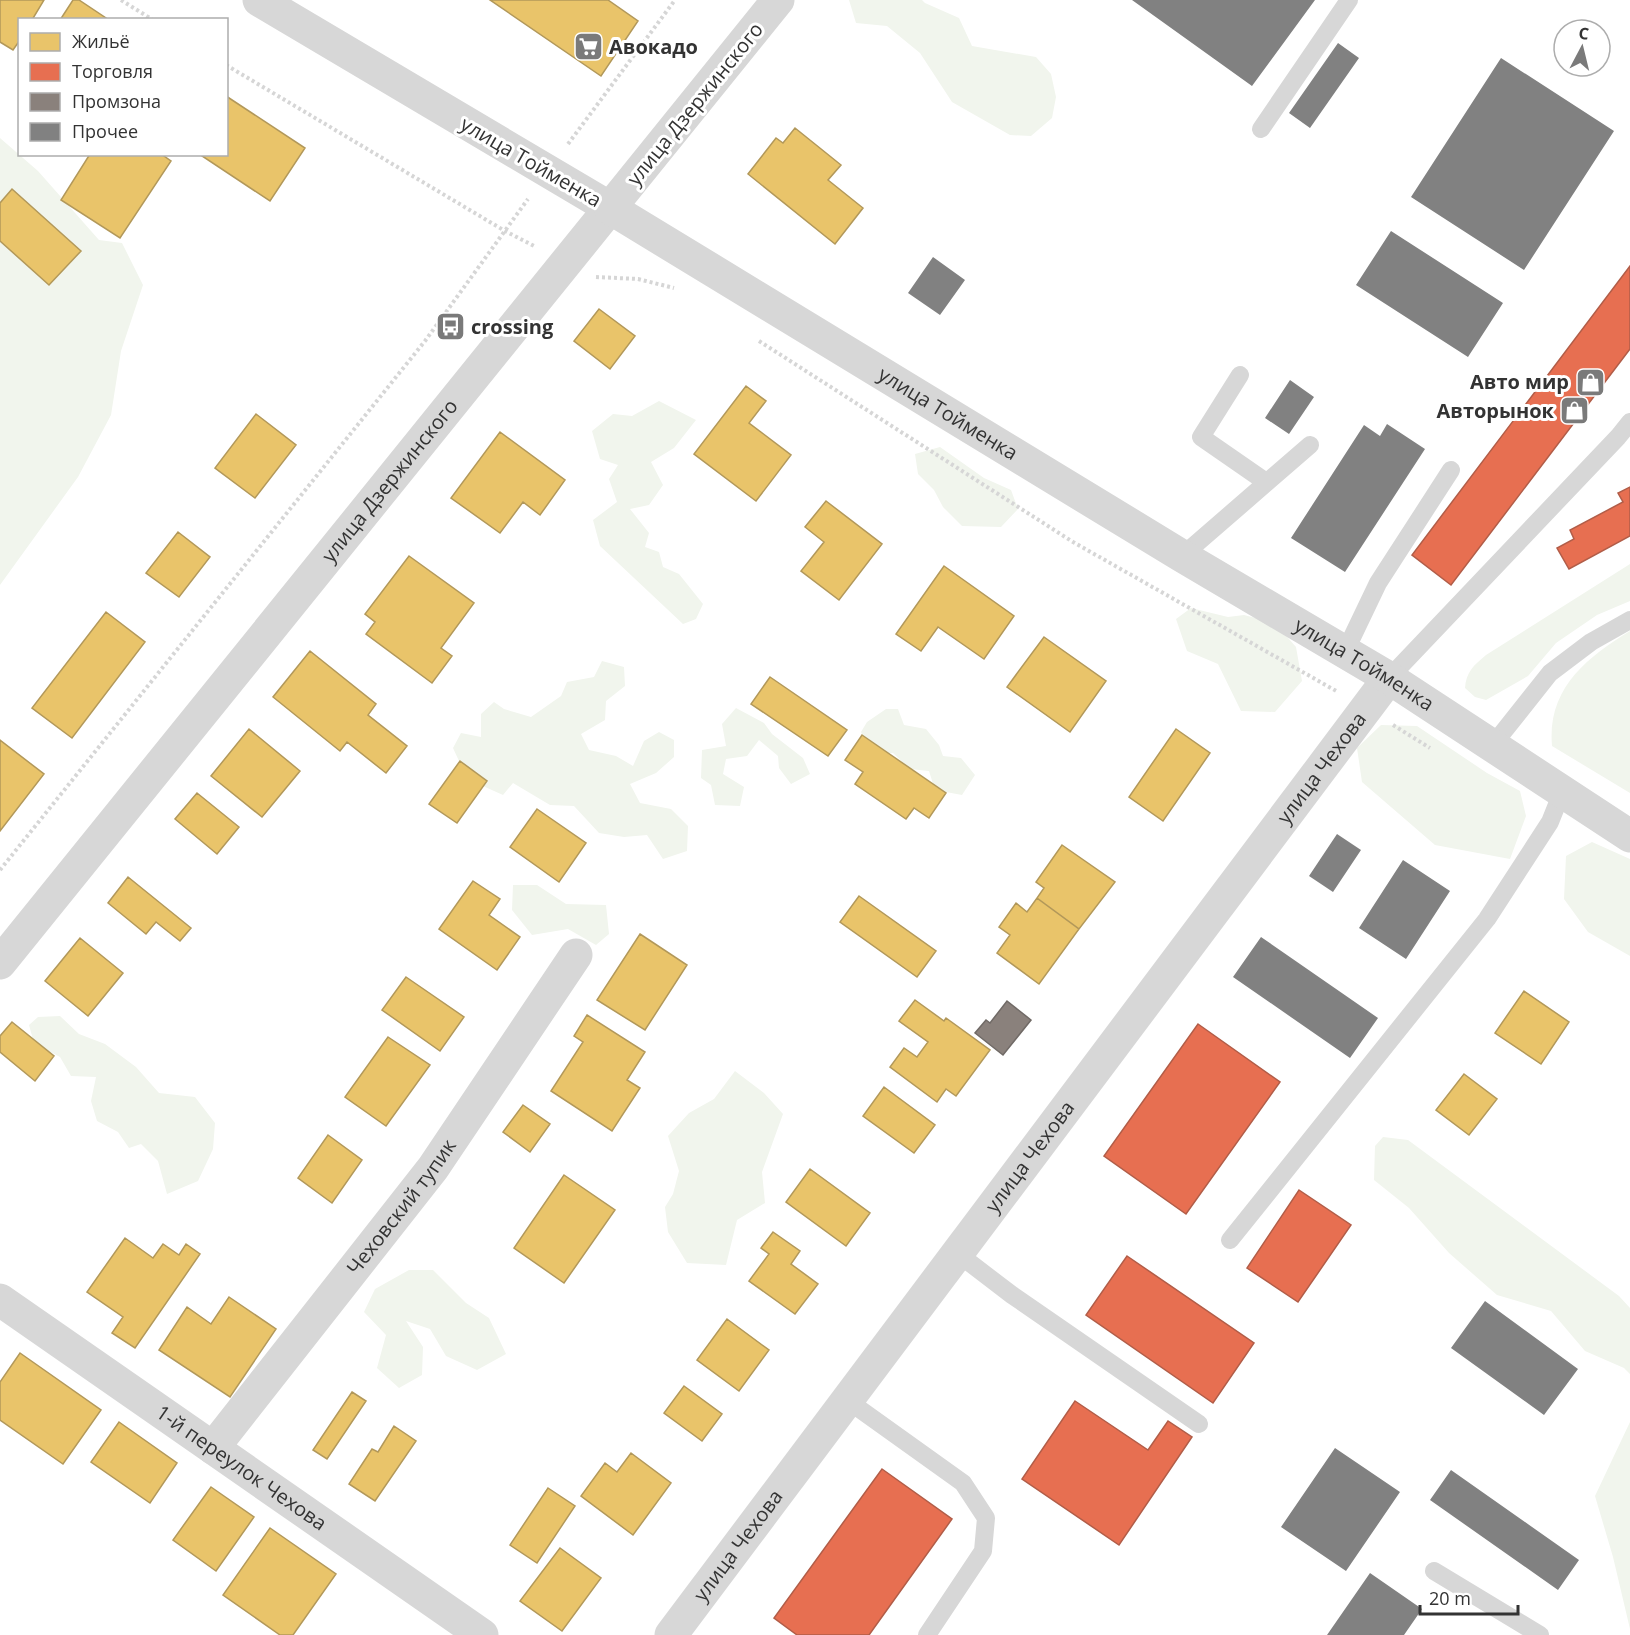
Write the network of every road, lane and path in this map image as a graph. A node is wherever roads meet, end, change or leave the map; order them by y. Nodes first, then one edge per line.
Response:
1 (121, 0) edge
2 (259, 0) edge
3 (675, 0) edge
4 (778, 0) edge
5 (1349, 0) edge
6 (150, 18) edge
7 (228, 66) edge
8 (1261, 129) dead end
9 (547, 173) junction
10 (610, 208) junction
11 (505, 231) junction
12 (567, 262) junction
13 (679, 290) dead end
14 (440, 320) junction
15 (450, 327) dead end
16 (750, 335) dead end
17 (1240, 375) dead end
18 (1630, 422) edge
19 (1624, 435) edge
20 (1310, 445) dead end
21 (1451, 470) dead end
22 (1266, 482) junction
23 (1182, 556) junction
24 (1630, 620) edge
25 (1345, 652) junction
26 (1389, 678) junction
27 (1366, 708) junction
28 (1492, 746) junction
29 (1433, 750) dead end
30 (1562, 792) junction
31 (1630, 836) edge
32 (0, 870) edge
33 (576, 955) dead end
34 (0, 963) edge
35 (1230, 1240) dead end
36 (957, 1253) junction
37 (0, 1300) edge
38 (848, 1400) junction
39 (1199, 1424) dead end
40 (213, 1448) junction
41 (1434, 1571) dead end
42 (482, 1635) edge
43 (671, 1635) edge
44 (927, 1635) edge
45 (1540, 1635) edge

1 - 6 path
2 - 9 street, улица Тойменка
3 - 9 path
4 - 10 street, улица Дзержинского
5 - 8 lane
7 - 11 path
9 - 10 street, улица Тойменка
9 - 11 path
10 - 12 street, улица Дзержинского
10 - 23 street, улица Тойменка
11 - 12 path
11 - 14 path
12 - 13 path
12 - 34 street, улица Дзержинского
14 - 15 path
14 - 32 path
16 - 27 path
17 - 22 lane
18 - 19 lane
19 - 26 lane
20 - 22 lane
21 - 25 lane
22 - 23 lane
23 - 25 street, улица Тойменка
24 - 28 lane
25 - 26 street, улица Тойменка
26 - 27 street, улица Чехова
26 - 28 street, улица Тойменка
27 - 29 path
27 - 36 street, улица Чехова
28 - 30 street, улица Тойменка
30 - 31 street, улица Тойменка
30 - 35 lane
33 - 40 street, Чеховский тупик
36 - 38 street, улица Чехова
36 - 39 lane
37 - 40 street, 1-й переулок Чехова
38 - 43 street, улица Чехова
38 - 44 lane
40 - 42 street, 1-й переулок Чехова
41 - 45 lane

